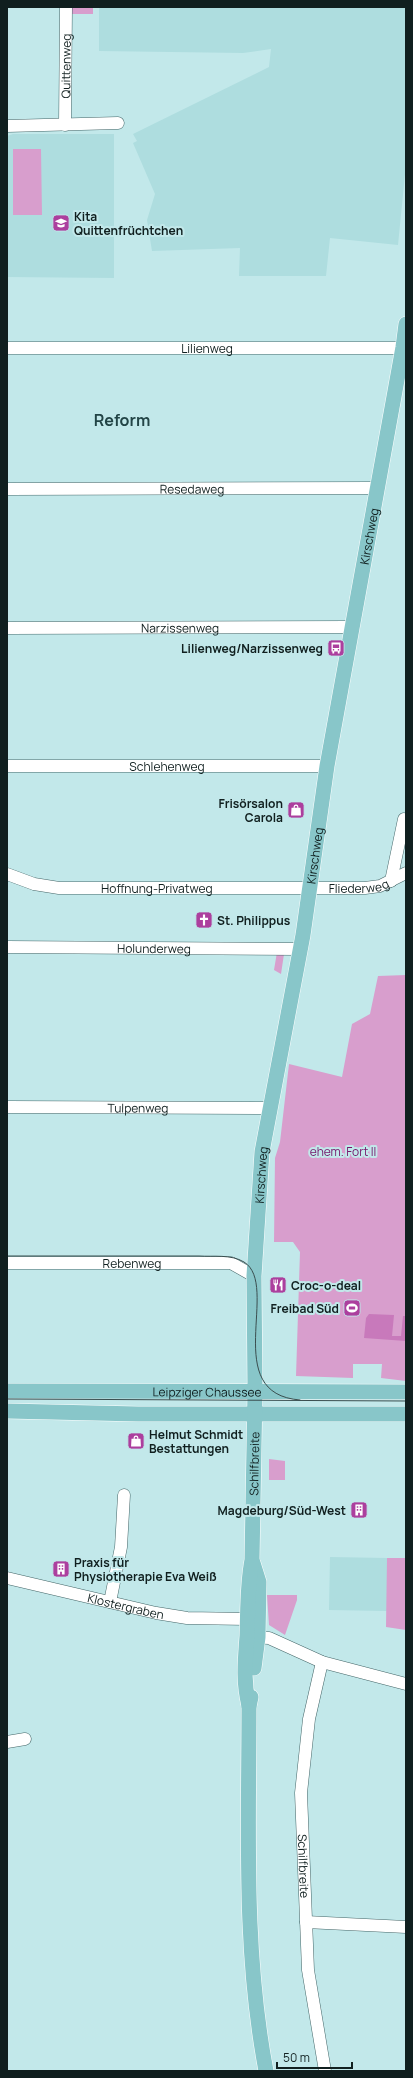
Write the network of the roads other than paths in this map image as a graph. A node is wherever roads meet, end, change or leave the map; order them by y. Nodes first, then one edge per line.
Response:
1 (66, 7) edge
2 (118, 123) dead end
3 (65, 125) junction
4 (7, 126) edge
5 (406, 324) edge
6 (7, 348) edge
7 (405, 348) edge
8 (377, 488) junction
9 (7, 489) edge
10 (352, 627) junction
11 (7, 628) edge
12 (7, 766) edge
13 (327, 766) junction
14 (404, 819) dead end
15 (406, 873) edge
16 (7, 874) edge
17 (391, 881) junction
18 (309, 888) junction
19 (7, 947) edge
20 (300, 949) junction
21 (7, 1107) edge
22 (269, 1108) junction
23 (7, 1263) edge
24 (254, 1276) junction
25 (255, 1391) junction
26 (7, 1392) edge
27 (406, 1392) edge
28 (7, 1411) edge
29 (254, 1414) junction
30 (406, 1414) edge
31 (124, 1495) dead end
32 (252, 1560) junction
33 (7, 1578) edge
34 (110, 1602) junction
35 (247, 1619) junction
36 (252, 1637) junction
37 (322, 1662) junction
38 (406, 1684) edge
39 (25, 1739) dead end
40 (7, 1742) edge
41 (306, 1922) junction
42 (406, 1927) edge
43 (266, 2071) edge
44 (325, 2071) edge

1 - 3 street, Quittenweg
2 - 3 street
3 - 4 street
5 - 7 main road, Kirschweg
6 - 7 street, Lilienweg
7 - 8 main road, Kirschweg
8 - 9 street, Resedaweg
8 - 10 main road, Kirschweg
10 - 11 street, Narzissenweg
10 - 13 main road, Kirschweg
12 - 13 street, Schlehenweg
13 - 18 main road, Kirschweg
14 - 17 street
15 - 17 street, Fliederweg
16 - 18 street, Hoffnung-Privatweg
17 - 18 street, Fliederweg
18 - 20 main road, Kirschweg
19 - 20 street, Holunderweg
20 - 22 main road, Kirschweg
21 - 22 street, Tulpenweg
22 - 24 main road, Kirschweg
23 - 24 street, Rebenweg
24 - 25 main road, Kirschweg
25 - 26 main road, Leipziger Chaussee
25 - 27 main road, Leipziger Chaussee
25 - 29 main road, Schilfbreite
28 - 29 main road, Leipziger Chaussee
29 - 30 main road, Leipziger Chaussee
29 - 32 main road, Schilfbreite
31 - 34 street
32 - 35 main road, Schilfbreite
32 - 36 main road, Schilfbreite
33 - 34 street, Klostergraben
34 - 35 street, Klostergraben
35 - 36 main road, Schilfbreite
36 - 37 street
36 - 43 main road, Schilfbreite
37 - 38 street
37 - 41 street, Schilfbreite
39 - 40 street
41 - 42 street
41 - 44 street, Schilfbreite

